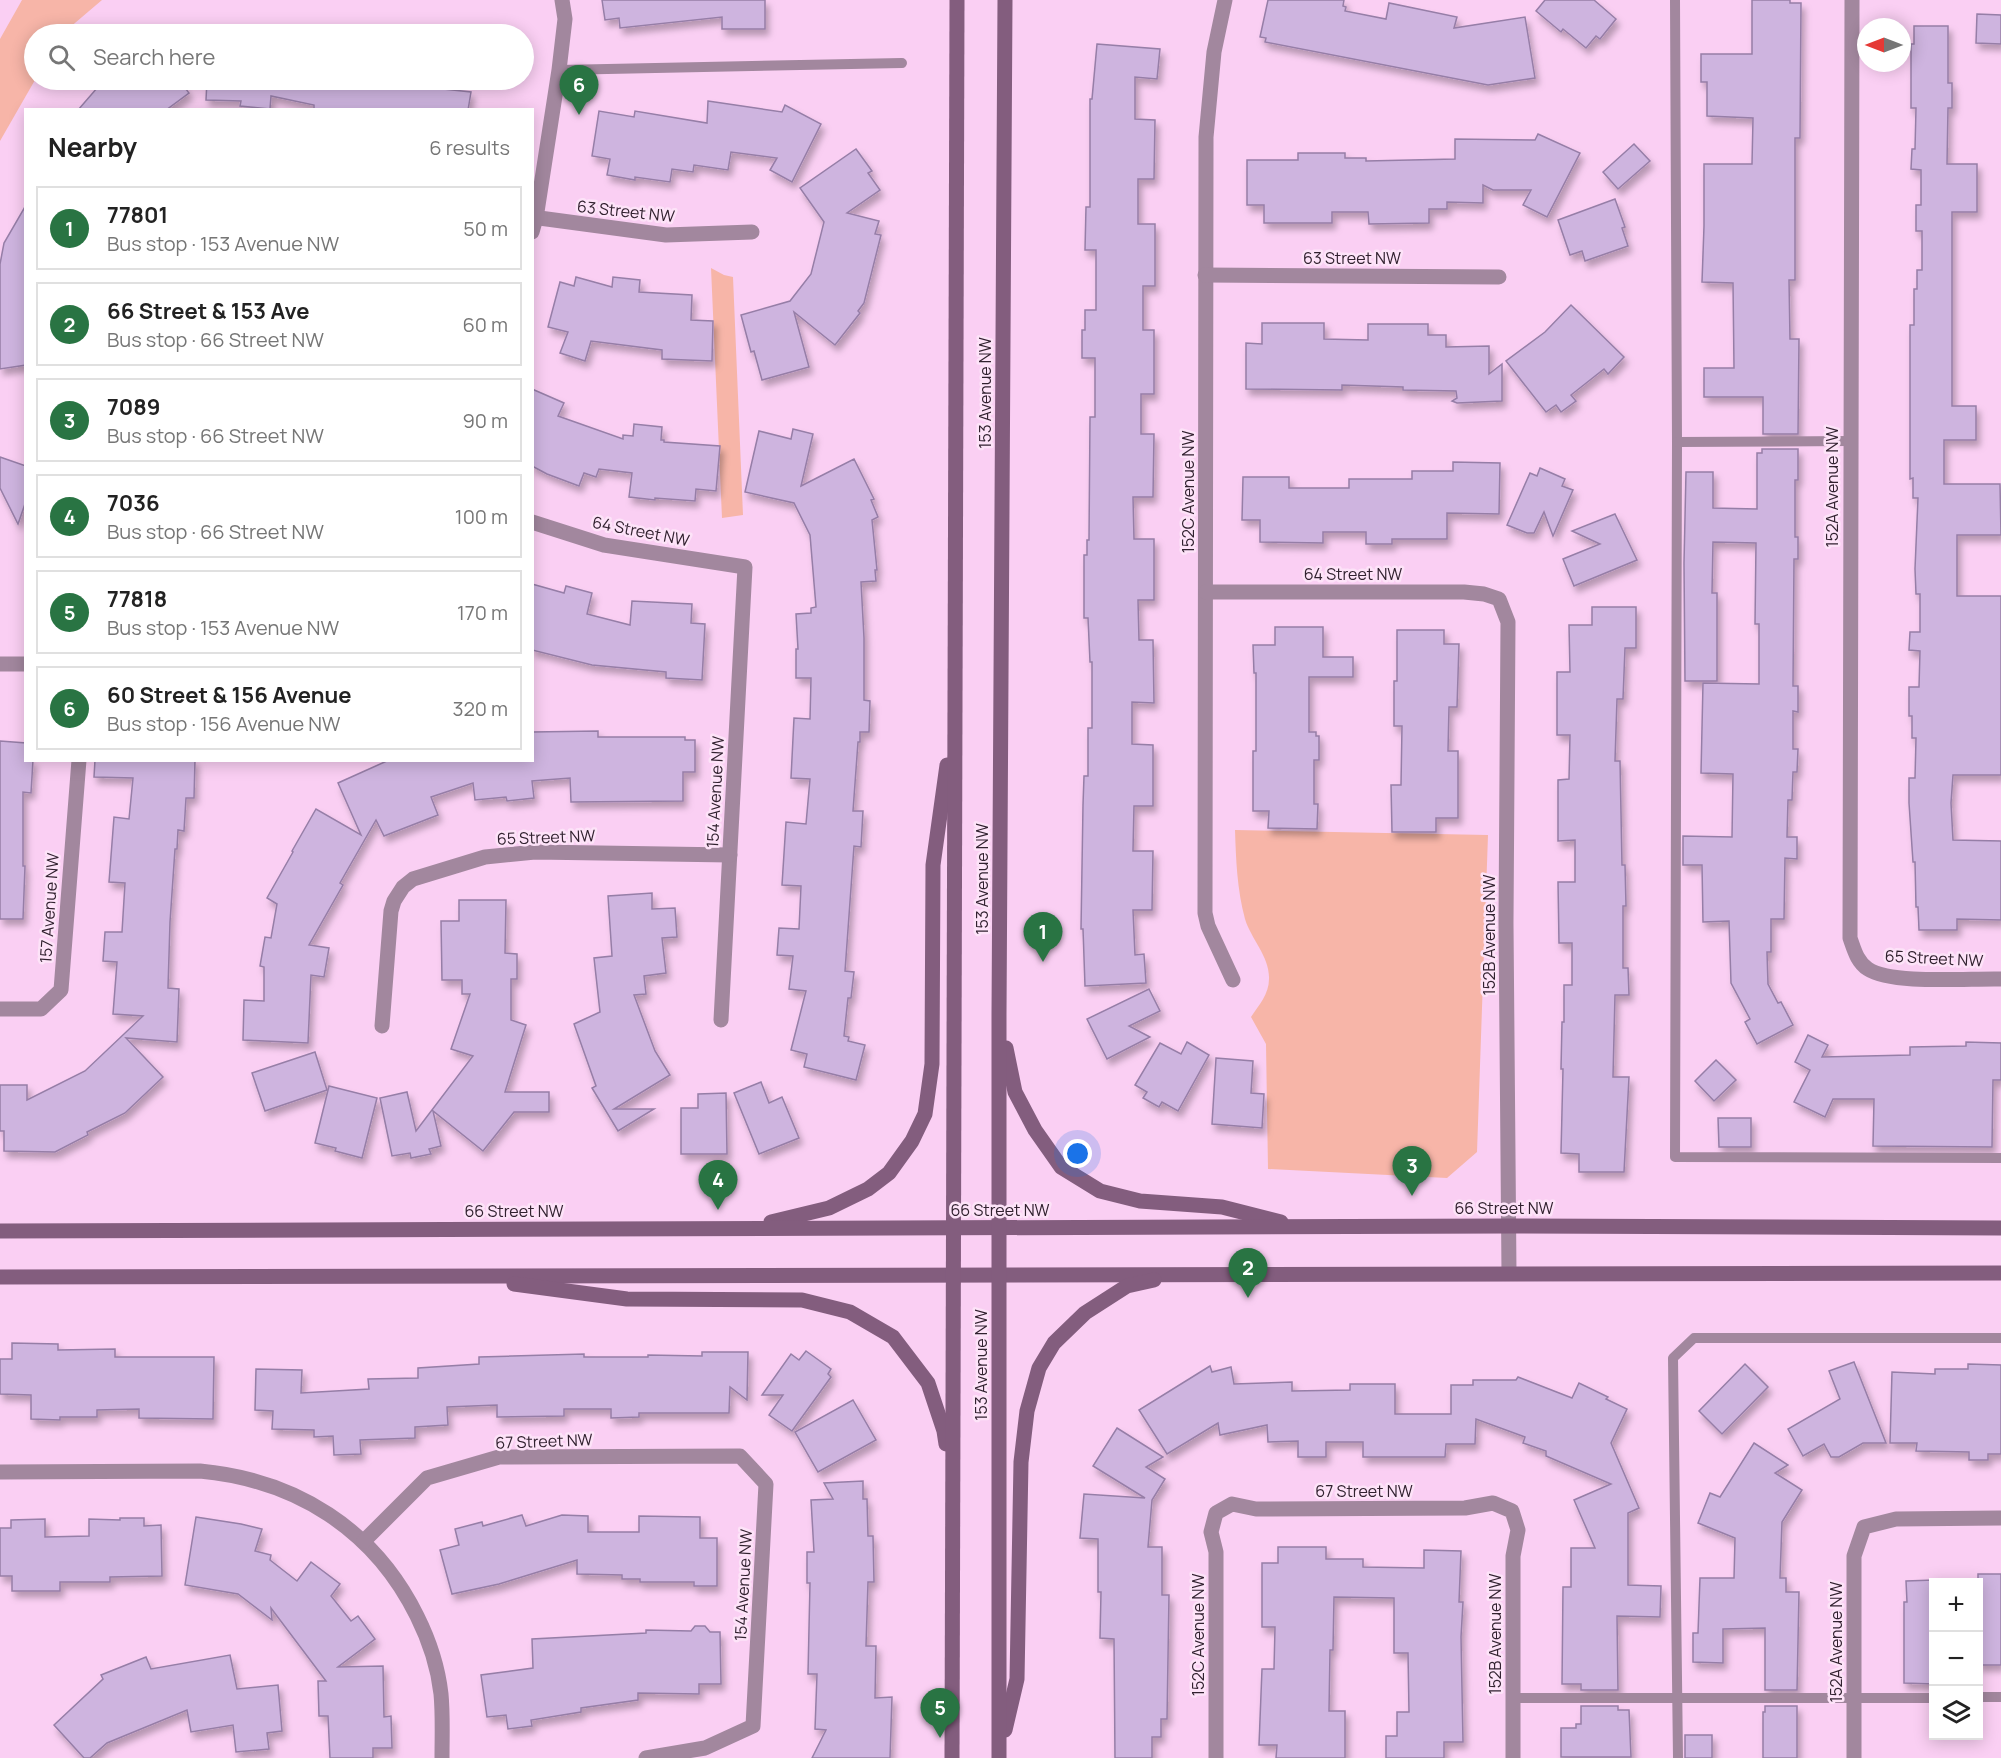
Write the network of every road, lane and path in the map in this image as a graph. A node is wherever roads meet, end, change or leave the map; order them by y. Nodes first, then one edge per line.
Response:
1 (562, 0) edge
2 (957, 0) edge
3 (1005, 0) edge
4 (1225, 0) edge
5 (1675, 0) edge
6 (1852, 0) edge
7 (902, 63) dead end
8 (559, 70) junction
9 (534, 223) edge
10 (752, 232) dead end
11 (1205, 275) junction
12 (1499, 277) dead end
13 (1850, 441) junction
14 (1677, 442) junction
15 (534, 523) edge
16 (745, 567) joint
17 (1206, 592) junction
18 (1499, 599) joint
19 (0, 664) edge
20 (24, 664) edge
21 (955, 709) junction
22 (79, 762) edge
23 (730, 855) junction
24 (1867, 969) joint
25 (2001, 978) edge
26 (1233, 980) dead end
27 (0, 1009) edge
28 (999, 1015) junction
29 (721, 1020) dead end
30 (382, 1026) dead end
31 (2001, 1158) edge
32 (1508, 1226) junction
33 (1304, 1227) junction
34 (749, 1228) junction
35 (953, 1228) junction
36 (999, 1228) junction
37 (2001, 1228) edge
38 (0, 1231) edge
39 (1509, 1272) junction
40 (2001, 1273) edge
41 (953, 1274) junction
42 (999, 1274) junction
43 (1179, 1274) junction
44 (459, 1276) junction
45 (0, 1277) edge
46 (2001, 1338) edge
47 (740, 1456) joint
48 (0, 1472) edge
49 (952, 1485) junction
50 (1512, 1511) joint
51 (1216, 1513) joint
52 (2001, 1518) edge
53 (364, 1541) junction
54 (2001, 1697) edge
55 (1513, 1698) junction
56 (1678, 1698) junction
57 (1854, 1698) junction
58 (1929, 1698) edge
59 (1983, 1698) edge
60 (999, 1757) edge
61 (442, 1758) edge
62 (645, 1758) edge
63 (952, 1758) edge
64 (1216, 1758) edge
65 (1513, 1758) edge
66 (1678, 1758) edge
67 (1854, 1758) edge

1 - 8 street
2 - 21 main road, 153 Avenue NW
3 - 28 main road, 153 Avenue NW
4 - 11 street, 152C Avenue NW
5 - 14 lane
6 - 13 street, 152A Avenue NW
7 - 8 lane
8 - 9 street
9 - 10 street, 63 Street NW
11 - 12 street, 63 Street NW
11 - 17 street, 152C Avenue NW
13 - 14 lane
13 - 24 street, 152A Avenue NW
14 - 31 lane
15 - 16 street, 64 Street NW
16 - 23 street, 154 Avenue NW
17 - 18 street, 64 Street NW
17 - 26 street, 152C Avenue NW
18 - 32 street, 152B Avenue NW
19 - 20 street
21 - 34 main road
21 - 35 main road, 153 Avenue NW
22 - 27 street, 157 Avenue NW
23 - 29 street, 154 Avenue NW
23 - 30 street, 65 Street NW
24 - 25 street, 65 Street NW
28 - 33 main road
28 - 36 main road, 153 Avenue NW
32 - 33 main road, 66 Street NW
32 - 37 main road, 66 Street NW
32 - 39 street, 152B Avenue NW
33 - 36 main road, 66 Street NW
34 - 35 main road, 66 Street NW
34 - 38 main road, 66 Street NW
35 - 36 main road, 66 Street NW
35 - 41 main road, 153 Avenue NW
36 - 42 main road, 153 Avenue NW
39 - 40 main road
39 - 43 main road
41 - 42 main road
41 - 44 main road
41 - 49 main road, 153 Avenue NW
42 - 43 main road
42 - 60 main road, 153 Avenue NW
43 - 60 main road
44 - 45 main road
44 - 49 main road
46 - 56 lane
47 - 53 street, 67 Street NW
47 - 62 street, 154 Avenue NW
48 - 53 street
49 - 63 main road, 153 Avenue NW
50 - 51 street, 67 Street NW
50 - 55 street, 152B Avenue NW
51 - 64 street, 152C Avenue NW
52 - 57 street, 152A Avenue NW
53 - 61 street
54 - 59 lane
55 - 56 lane
55 - 65 street, 152B Avenue NW
56 - 57 lane
56 - 66 lane
57 - 58 lane
57 - 67 street, 152A Avenue NW

